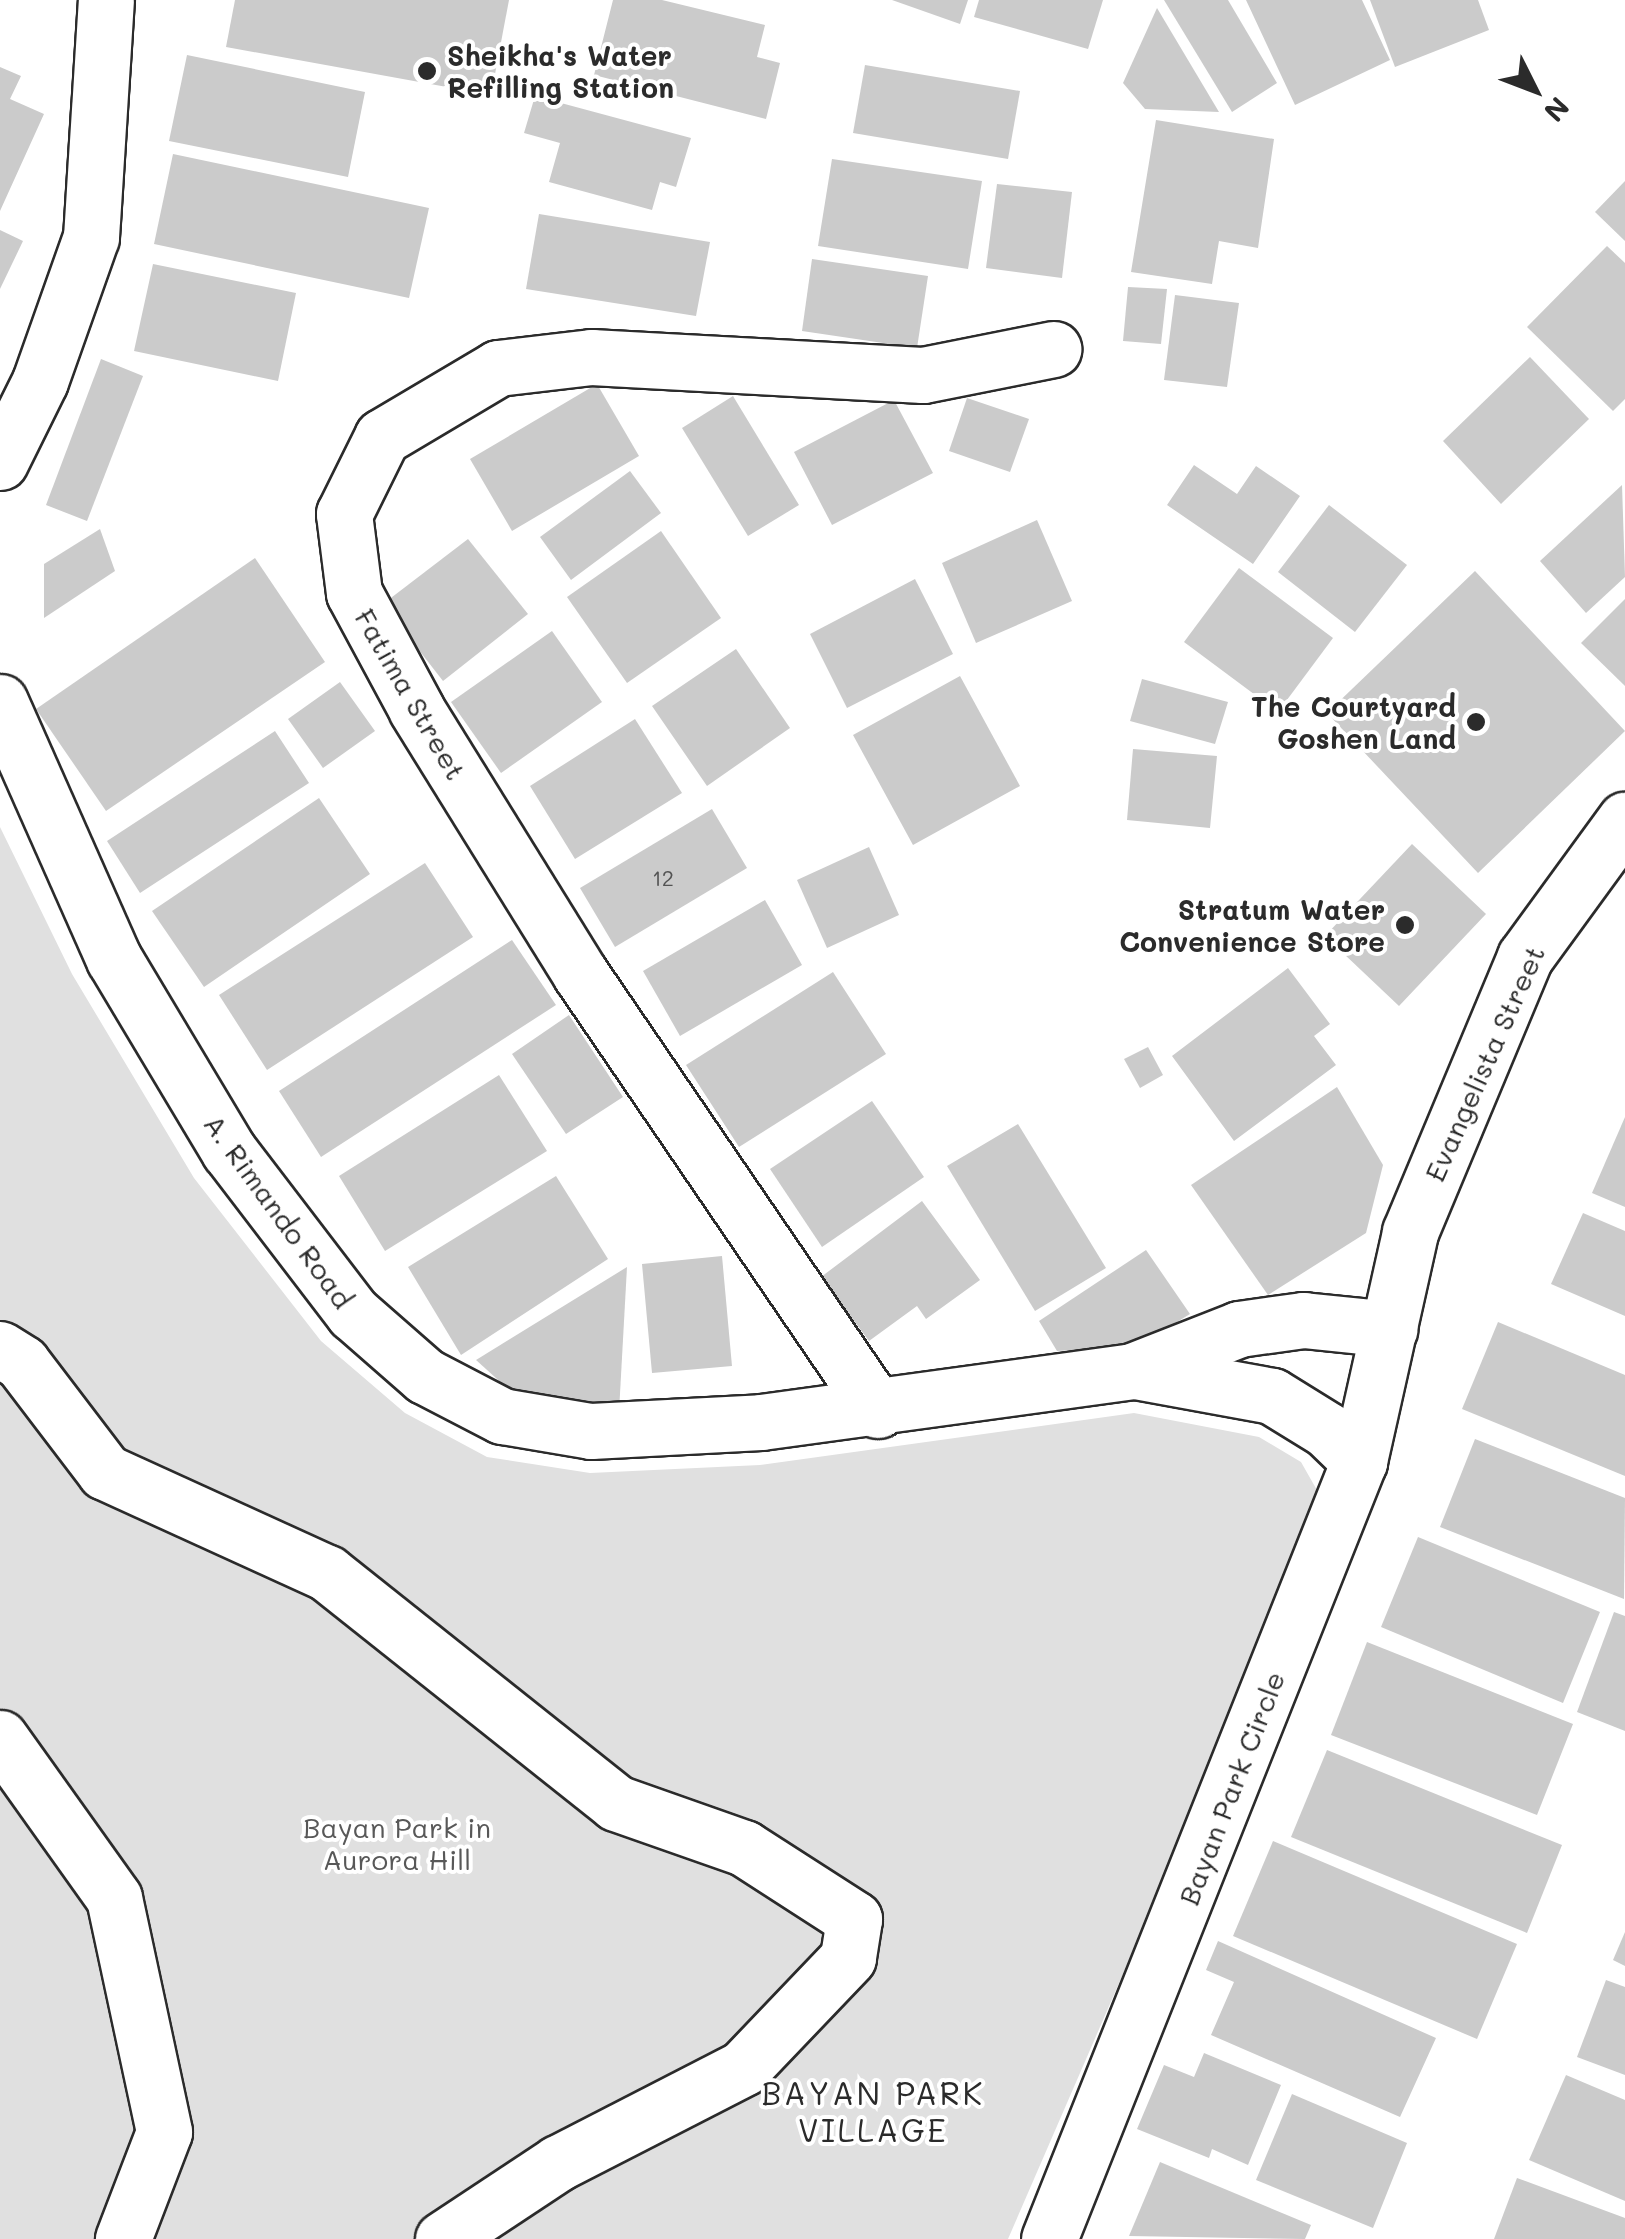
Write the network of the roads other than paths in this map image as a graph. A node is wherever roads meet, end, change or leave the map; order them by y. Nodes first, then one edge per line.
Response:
1 (106, 0) edge
2 (1054, 349) dead end
3 (0, 462) edge
4 (0, 702) edge
5 (1625, 820) edge
6 (1390, 1328) junction
7 (0, 1349) edge
8 (1132, 1371) junction
9 (878, 1410) junction
10 (1359, 1461) junction
11 (0, 1738) edge
12 (122, 2239) edge
13 (444, 2239) edge
14 (1049, 2239) edge

1 - 3 street
2 - 9 street, Fatima Street
4 - 9 street, A. Rimando Road
5 - 6 street, Evangelista Street
6 - 8 street, A. Rimando Road
6 - 10 street, Bayan Park Circle
7 - 13 street
8 - 9 street, A. Rimando Road
8 - 10 street, A. Rimando Road
10 - 14 street, Bayan Park Circle
11 - 12 street

